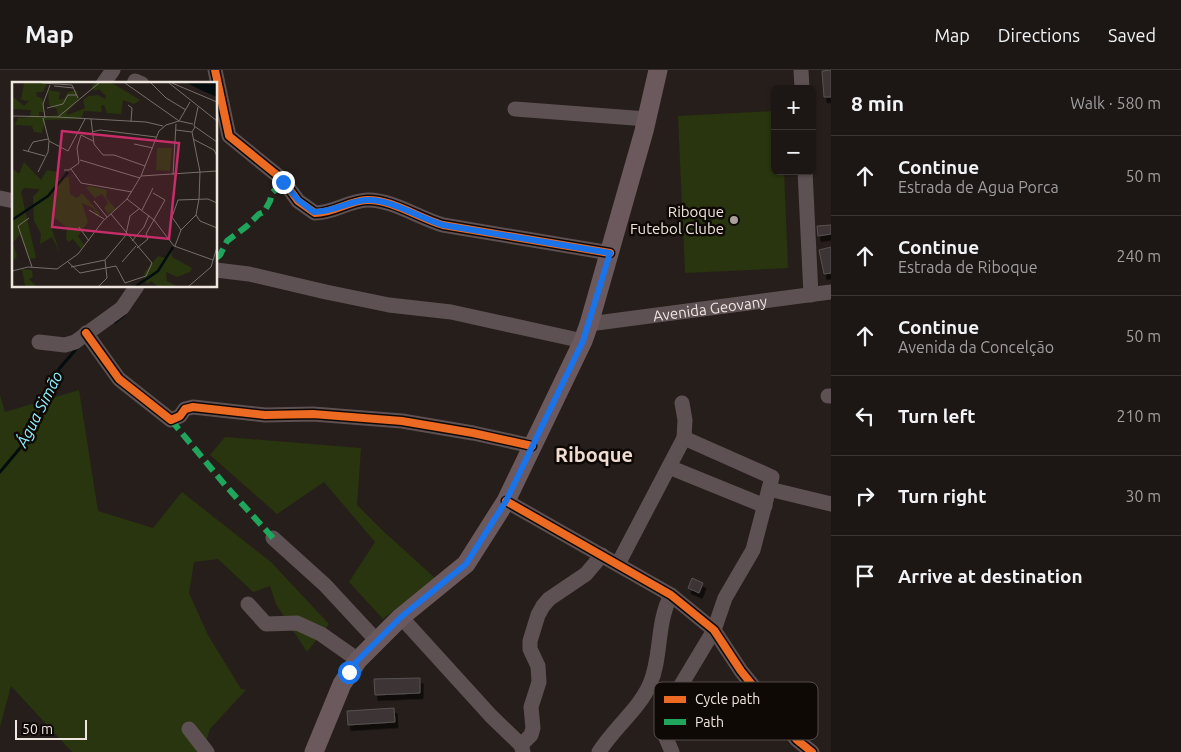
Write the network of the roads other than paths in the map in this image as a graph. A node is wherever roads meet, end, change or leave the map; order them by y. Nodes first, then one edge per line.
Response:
1 (113, 70) edge
2 (658, 70) edge
3 (801, 70) edge
4 (104, 82) edge
5 (802, 85) edge
6 (218, 92) edge
7 (515, 109) dead end
8 (221, 113) edge
9 (647, 119) junction
10 (806, 175) edge
11 (610, 253) junction
12 (218, 270) edge
13 (136, 288) edge
14 (831, 292) edge
15 (811, 295) junction
16 (86, 333) junction
17 (586, 333) junction
18 (39, 342) dead end
19 (682, 403) dead end
20 (684, 438) junction
21 (532, 446) junction
22 (669, 467) junction
23 (769, 489) junction
24 (506, 501) junction
25 (831, 504) edge
26 (765, 506) junction
27 (273, 538) dead end
28 (602, 555) junction
29 (618, 564) junction
30 (671, 595) junction
31 (248, 604) dead end
32 (401, 617) junction
33 (714, 630) junction
34 (377, 641) junction
35 (358, 660) junction
36 (683, 682) edge
37 (749, 682) edge
38 (189, 729) dead end
39 (666, 740) edge
40 (797, 740) edge
41 (522, 749) edge
42 (207, 752) edge
43 (314, 752) edge
44 (600, 752) edge
45 (672, 752) edge
46 (812, 752) edge

1 - 4 street
2 - 9 main road
3 - 5 street
6 - 8 street
7 - 9 street
8 - 11 street
9 - 11 main road
10 - 15 street
11 - 17 main road
12 - 17 street, Avenida Geovany
13 - 16 street
14 - 15 street, Avenida Geovany
15 - 17 street, Avenida Geovany
16 - 18 street
16 - 21 street
17 - 21 main road
19 - 20 street
20 - 22 street
20 - 23 street
21 - 24 main road
22 - 26 street
22 - 29 street
23 - 25 street
23 - 26 street
24 - 28 street
24 - 32 main road
26 - 33 street
27 - 34 street
28 - 29 street
28 - 41 street
29 - 30 street
30 - 33 street
30 - 44 street
31 - 35 street
32 - 34 main road
32 - 41 street
33 - 36 street
33 - 37 street
34 - 35 main road
35 - 43 main road
38 - 42 street
39 - 45 street
40 - 46 street

